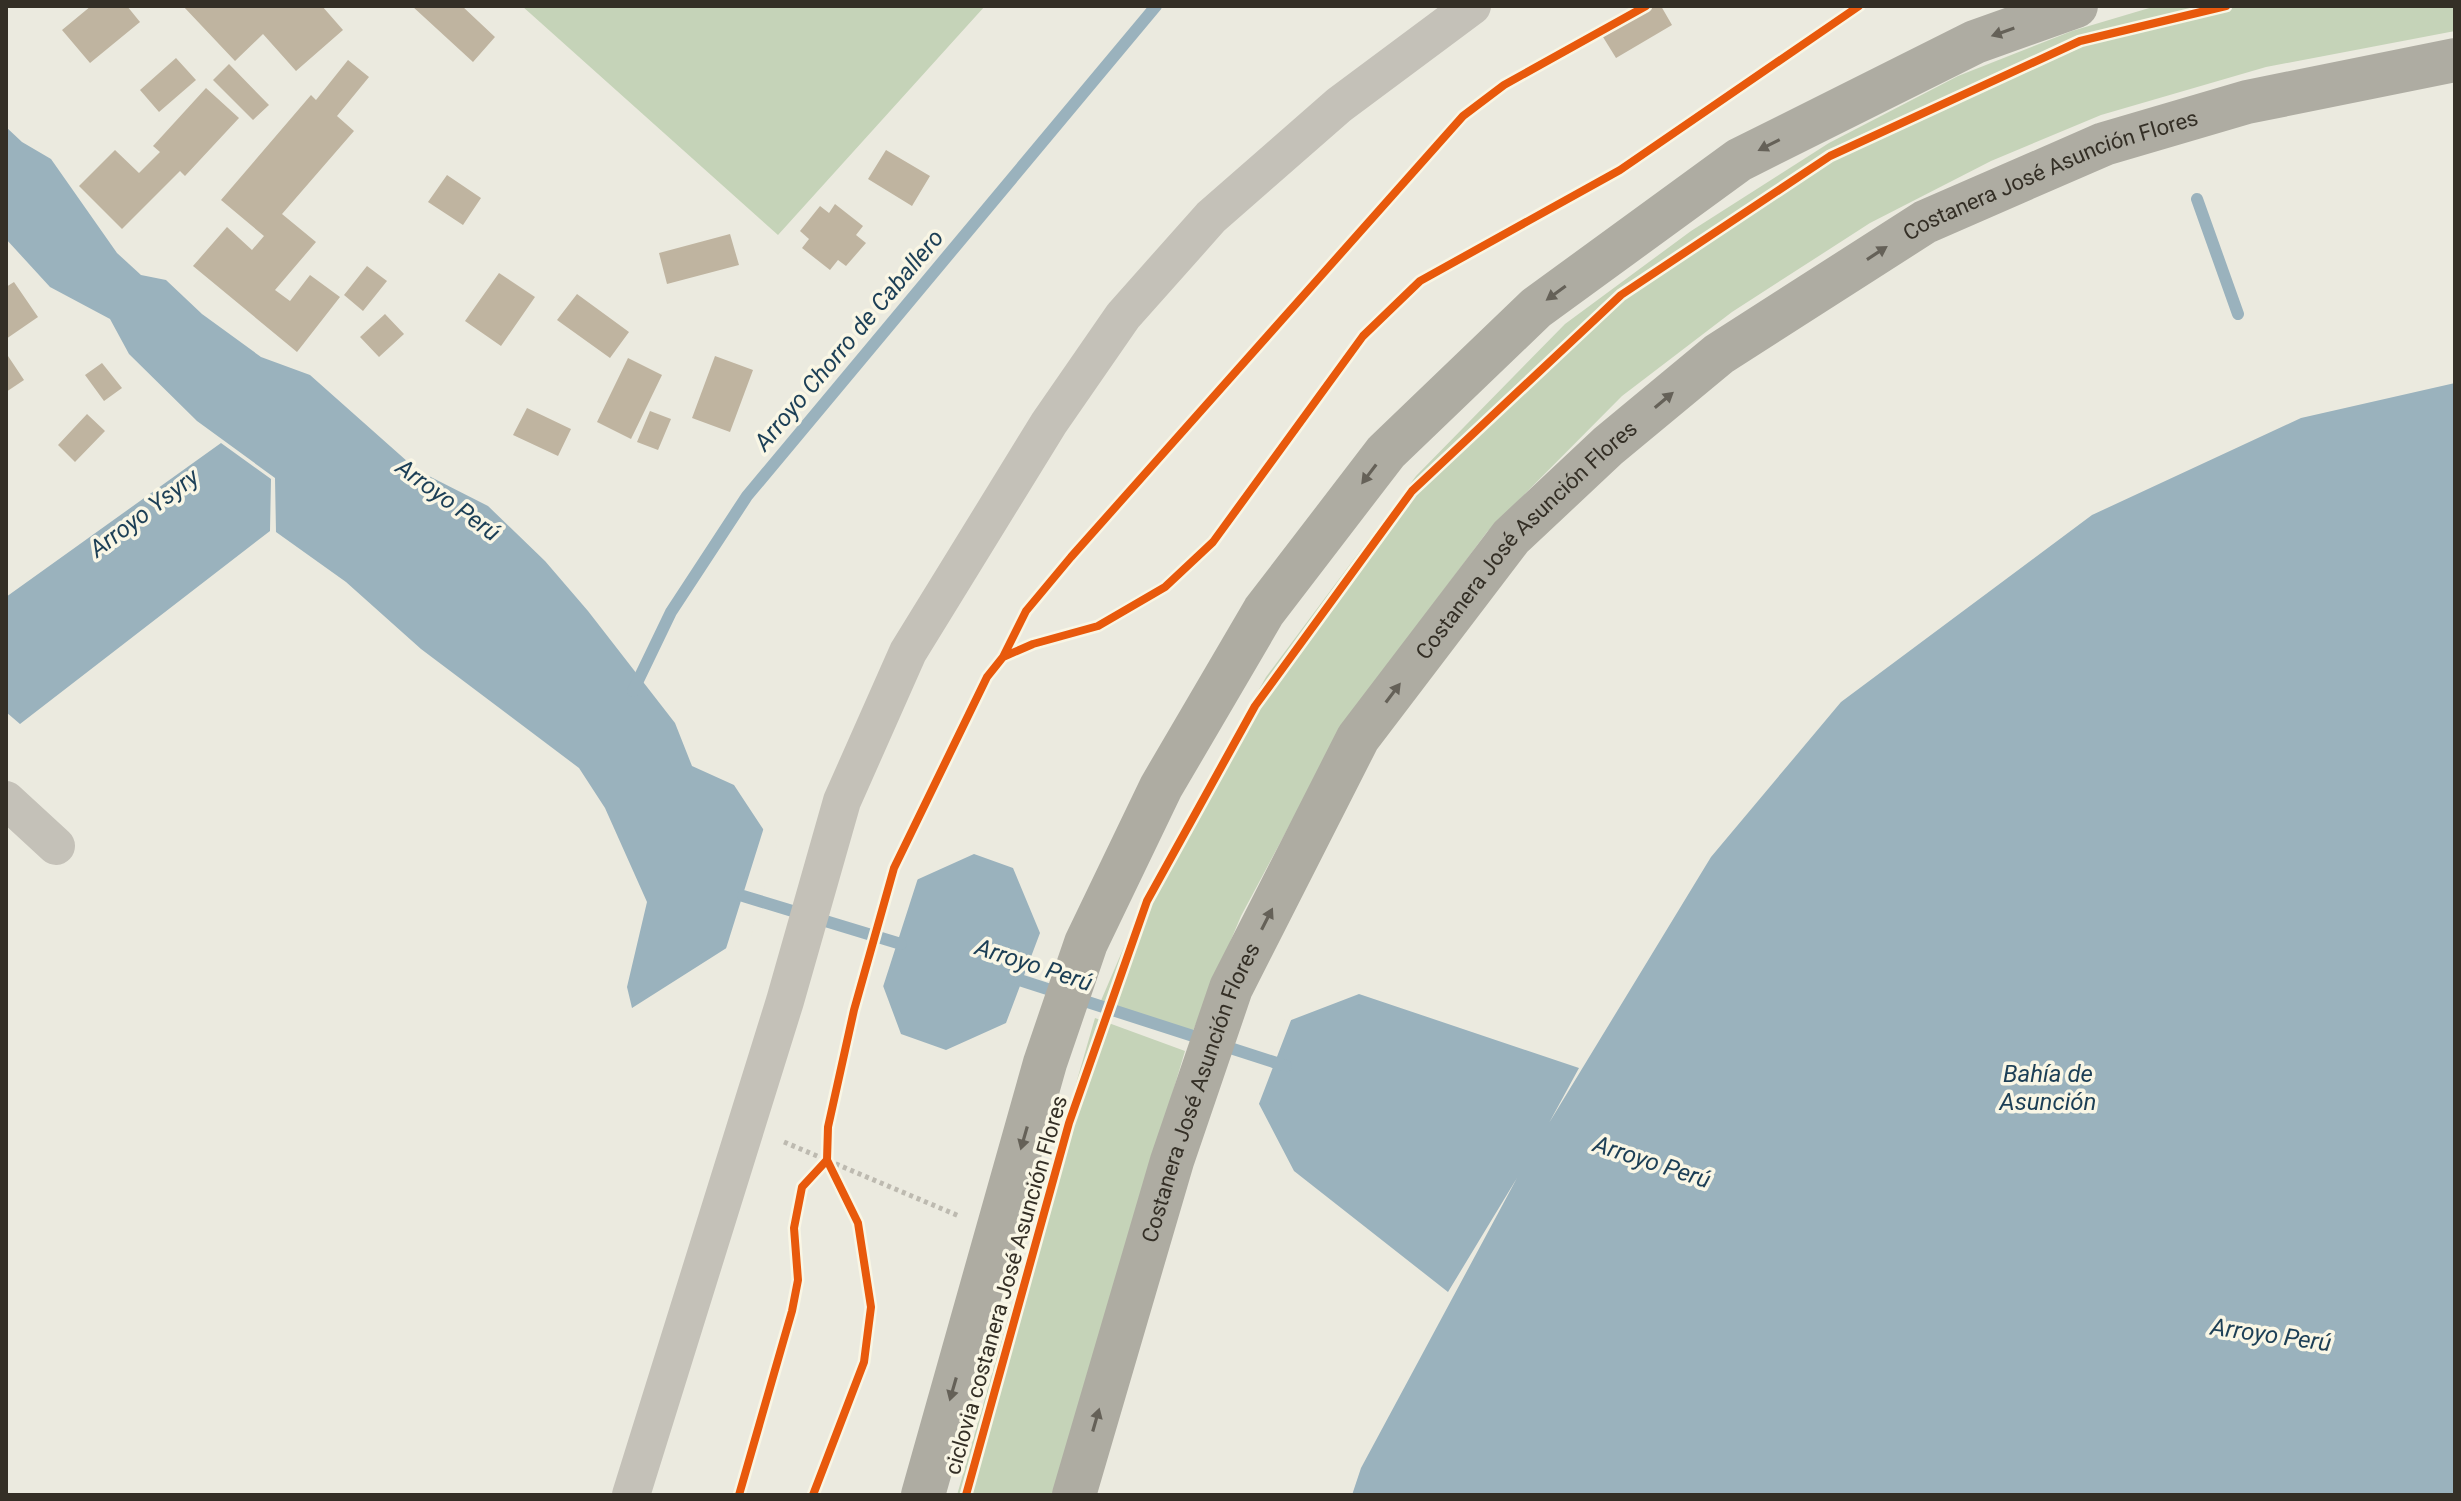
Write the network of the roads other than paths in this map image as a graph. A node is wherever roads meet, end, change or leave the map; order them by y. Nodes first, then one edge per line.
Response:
1 (1472, 6) edge
2 (2076, 6) edge
3 (2455, 60) edge
4 (6, 800) edge
5 (56, 846) dead end
6 (631, 1495) edge
7 (923, 1495) edge
8 (1074, 1495) edge

1 - 6 street
2 -> 7 highway
8 -> 3 highway, Costanera José Asunción Flores
4 - 5 street

